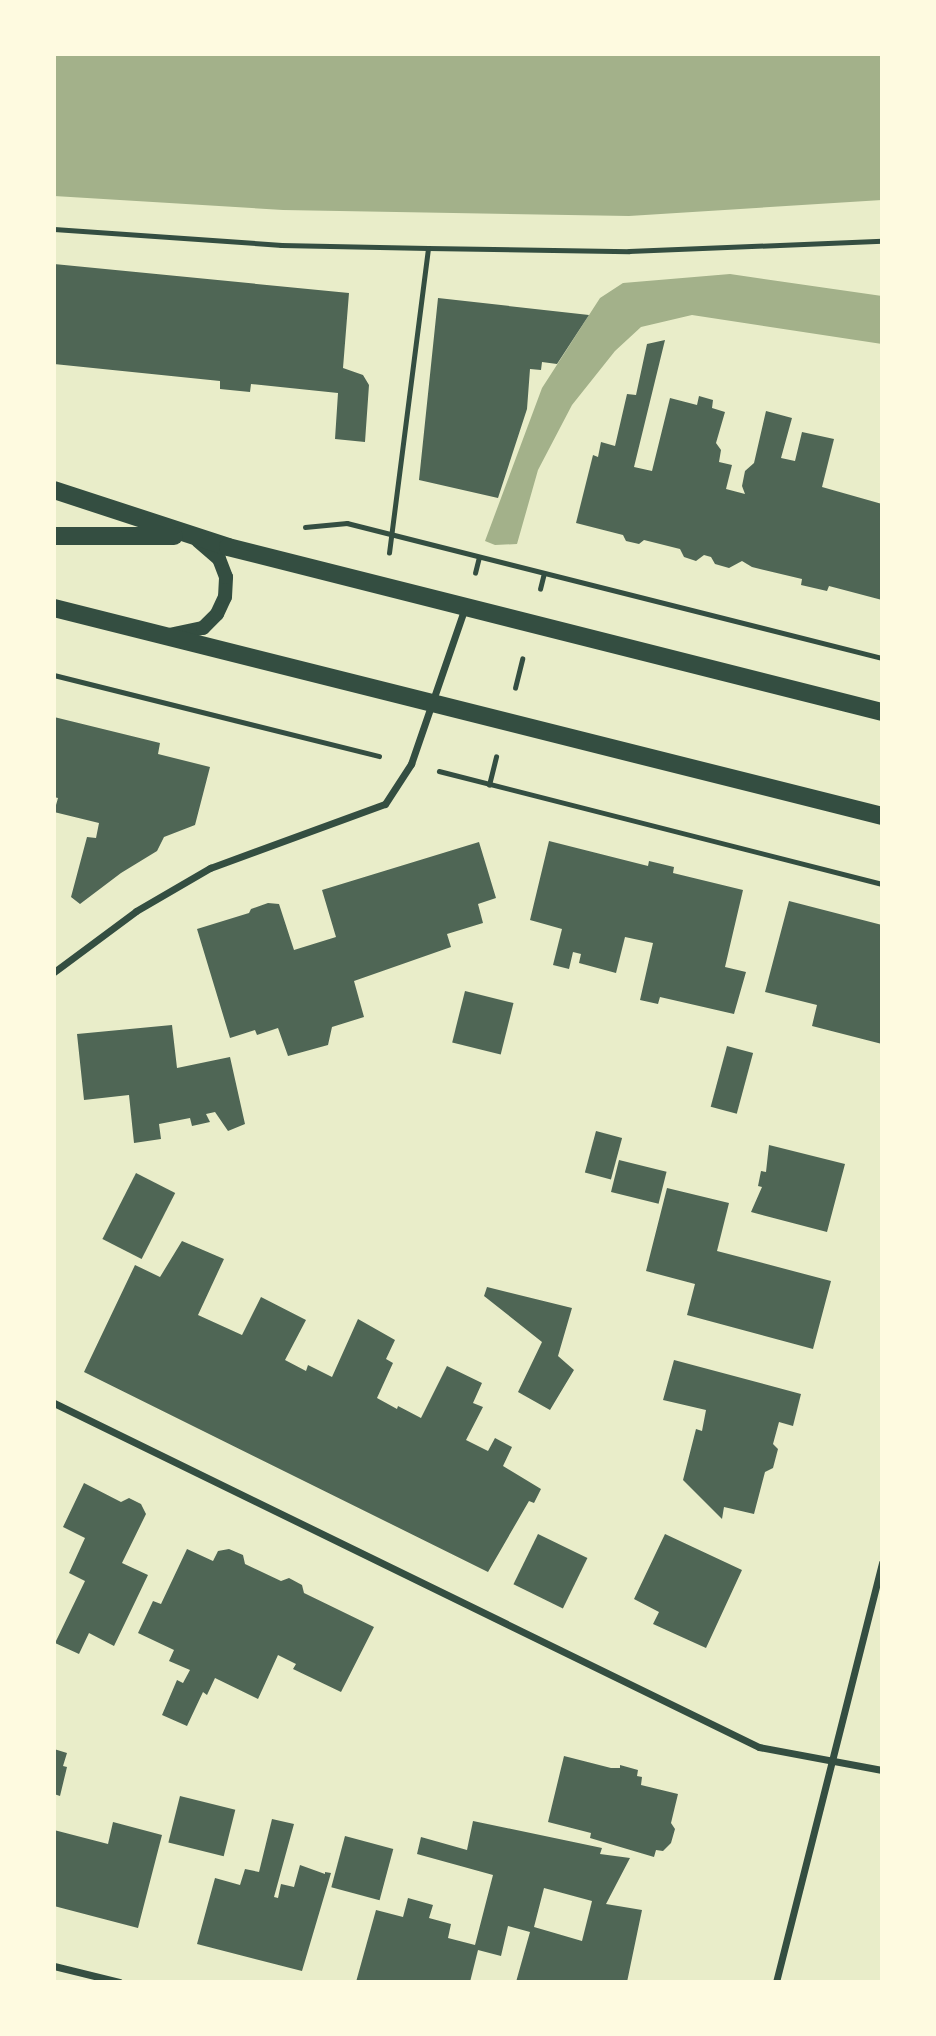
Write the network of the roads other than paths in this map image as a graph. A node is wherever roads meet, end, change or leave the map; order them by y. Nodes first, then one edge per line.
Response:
1 (54, 490) edge
2 (54, 536) edge
3 (188, 537) junction
4 (465, 606) junction
5 (54, 608) edge
6 (164, 635) junction
7 (434, 703) junction
8 (882, 712) edge
9 (882, 816) edge
10 (54, 972) edge
11 (54, 1404) edge
12 (882, 1562) edge
13 (831, 1762) junction
14 (882, 1770) edge
15 (54, 1965) edge
16 (119, 1982) edge
17 (776, 1982) edge

1 - 3 main road
2 - 3 main road
3 - 4 main road
3 - 6 main road
4 - 7 street
4 - 8 main road
5 - 6 main road
6 - 7 main road
7 - 9 main road
7 - 10 street
11 - 13 street
12 - 13 street
13 - 14 street
13 - 17 street
15 - 16 street

